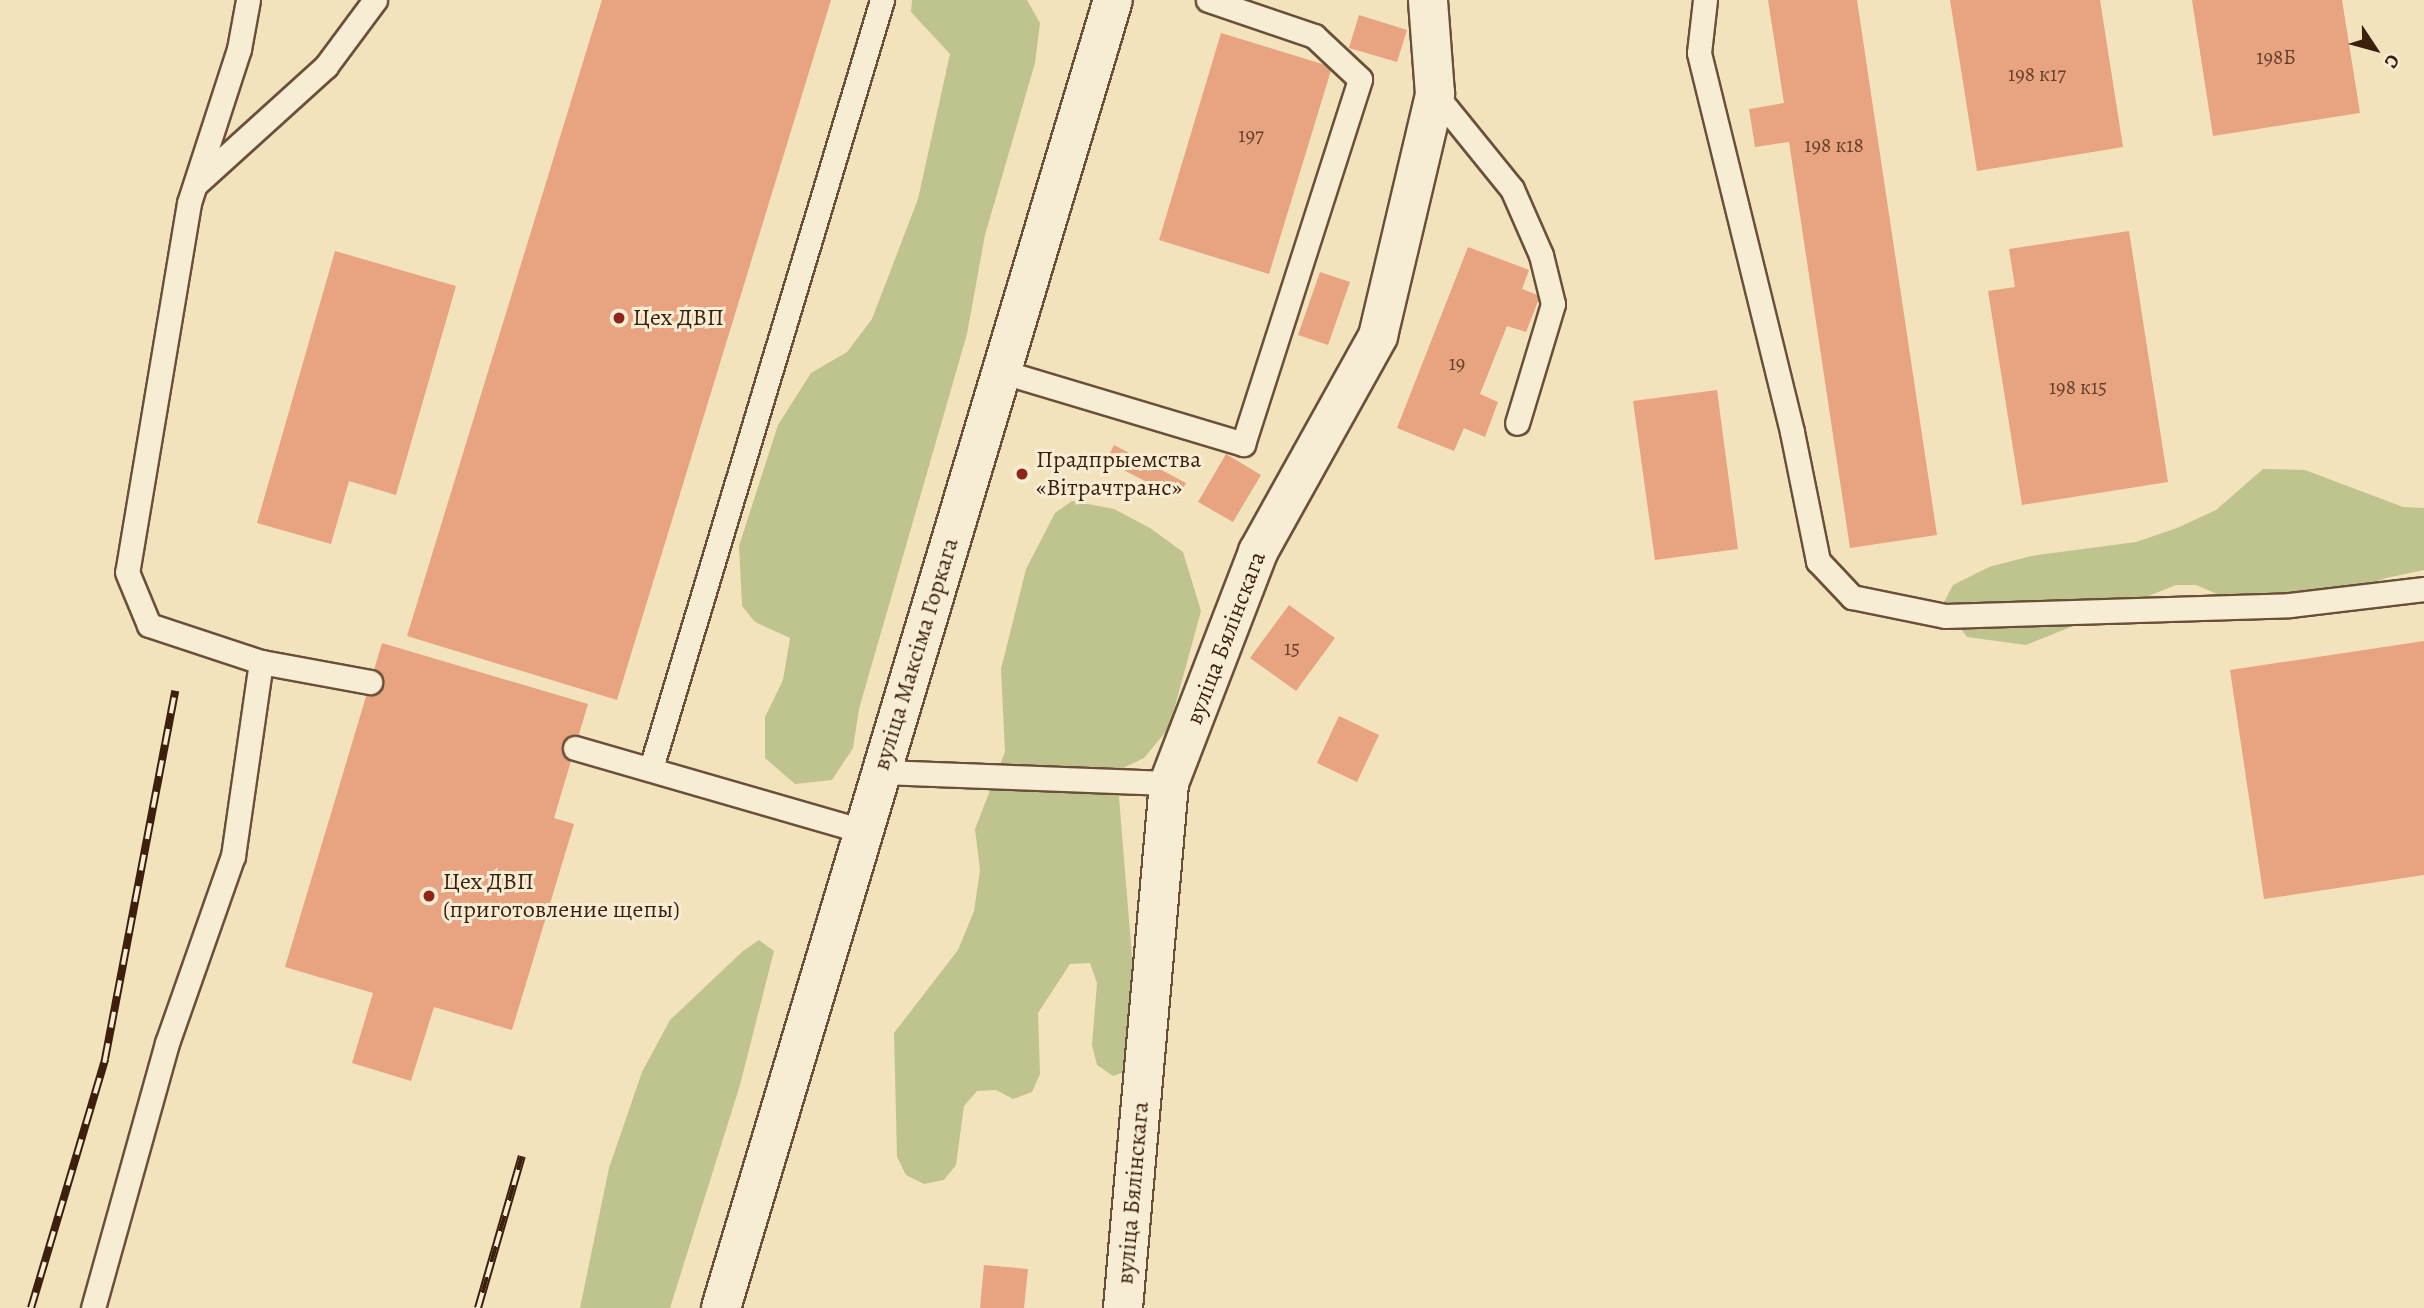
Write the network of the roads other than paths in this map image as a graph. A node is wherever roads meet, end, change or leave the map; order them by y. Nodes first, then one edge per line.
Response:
1 (248, 0) edge
2 (376, 0) edge
3 (882, 0) edge
4 (1113, 0) edge
5 (1208, 0) edge
6 (1428, 0) edge
7 (1705, 0) edge
8 (1436, 94) junction
9 (195, 185) junction
10 (1000, 371) junction
11 (1517, 424) dead end
12 (2424, 589) edge
13 (261, 662) junction
14 (370, 682) dead end
15 (575, 748) dead end
16 (651, 768) junction
17 (881, 772) junction
18 (1169, 783) junction
19 (863, 831) junction
20 (93, 1308) edge
21 (722, 1308) edge
22 (1123, 1308) edge

1 - 9 lane
2 - 9 lane
3 - 16 lane
4 - 10 main road, вуліца Максіма Горкага
5 - 10 lane
6 - 8 main road, вуліца Бялінскага
7 - 12 lane
8 - 11 lane
8 - 18 main road, вуліца Бялінскага
9 - 13 lane
10 - 17 main road, вуліца Максіма Горкага
13 - 14 lane
13 - 20 lane
15 - 16 lane
16 - 19 lane
17 - 18 lane
17 - 19 main road, вуліца Максіма Горкага
18 - 22 main road, вуліца Бялінскага
19 - 21 main road, вуліца Максіма Горкага

